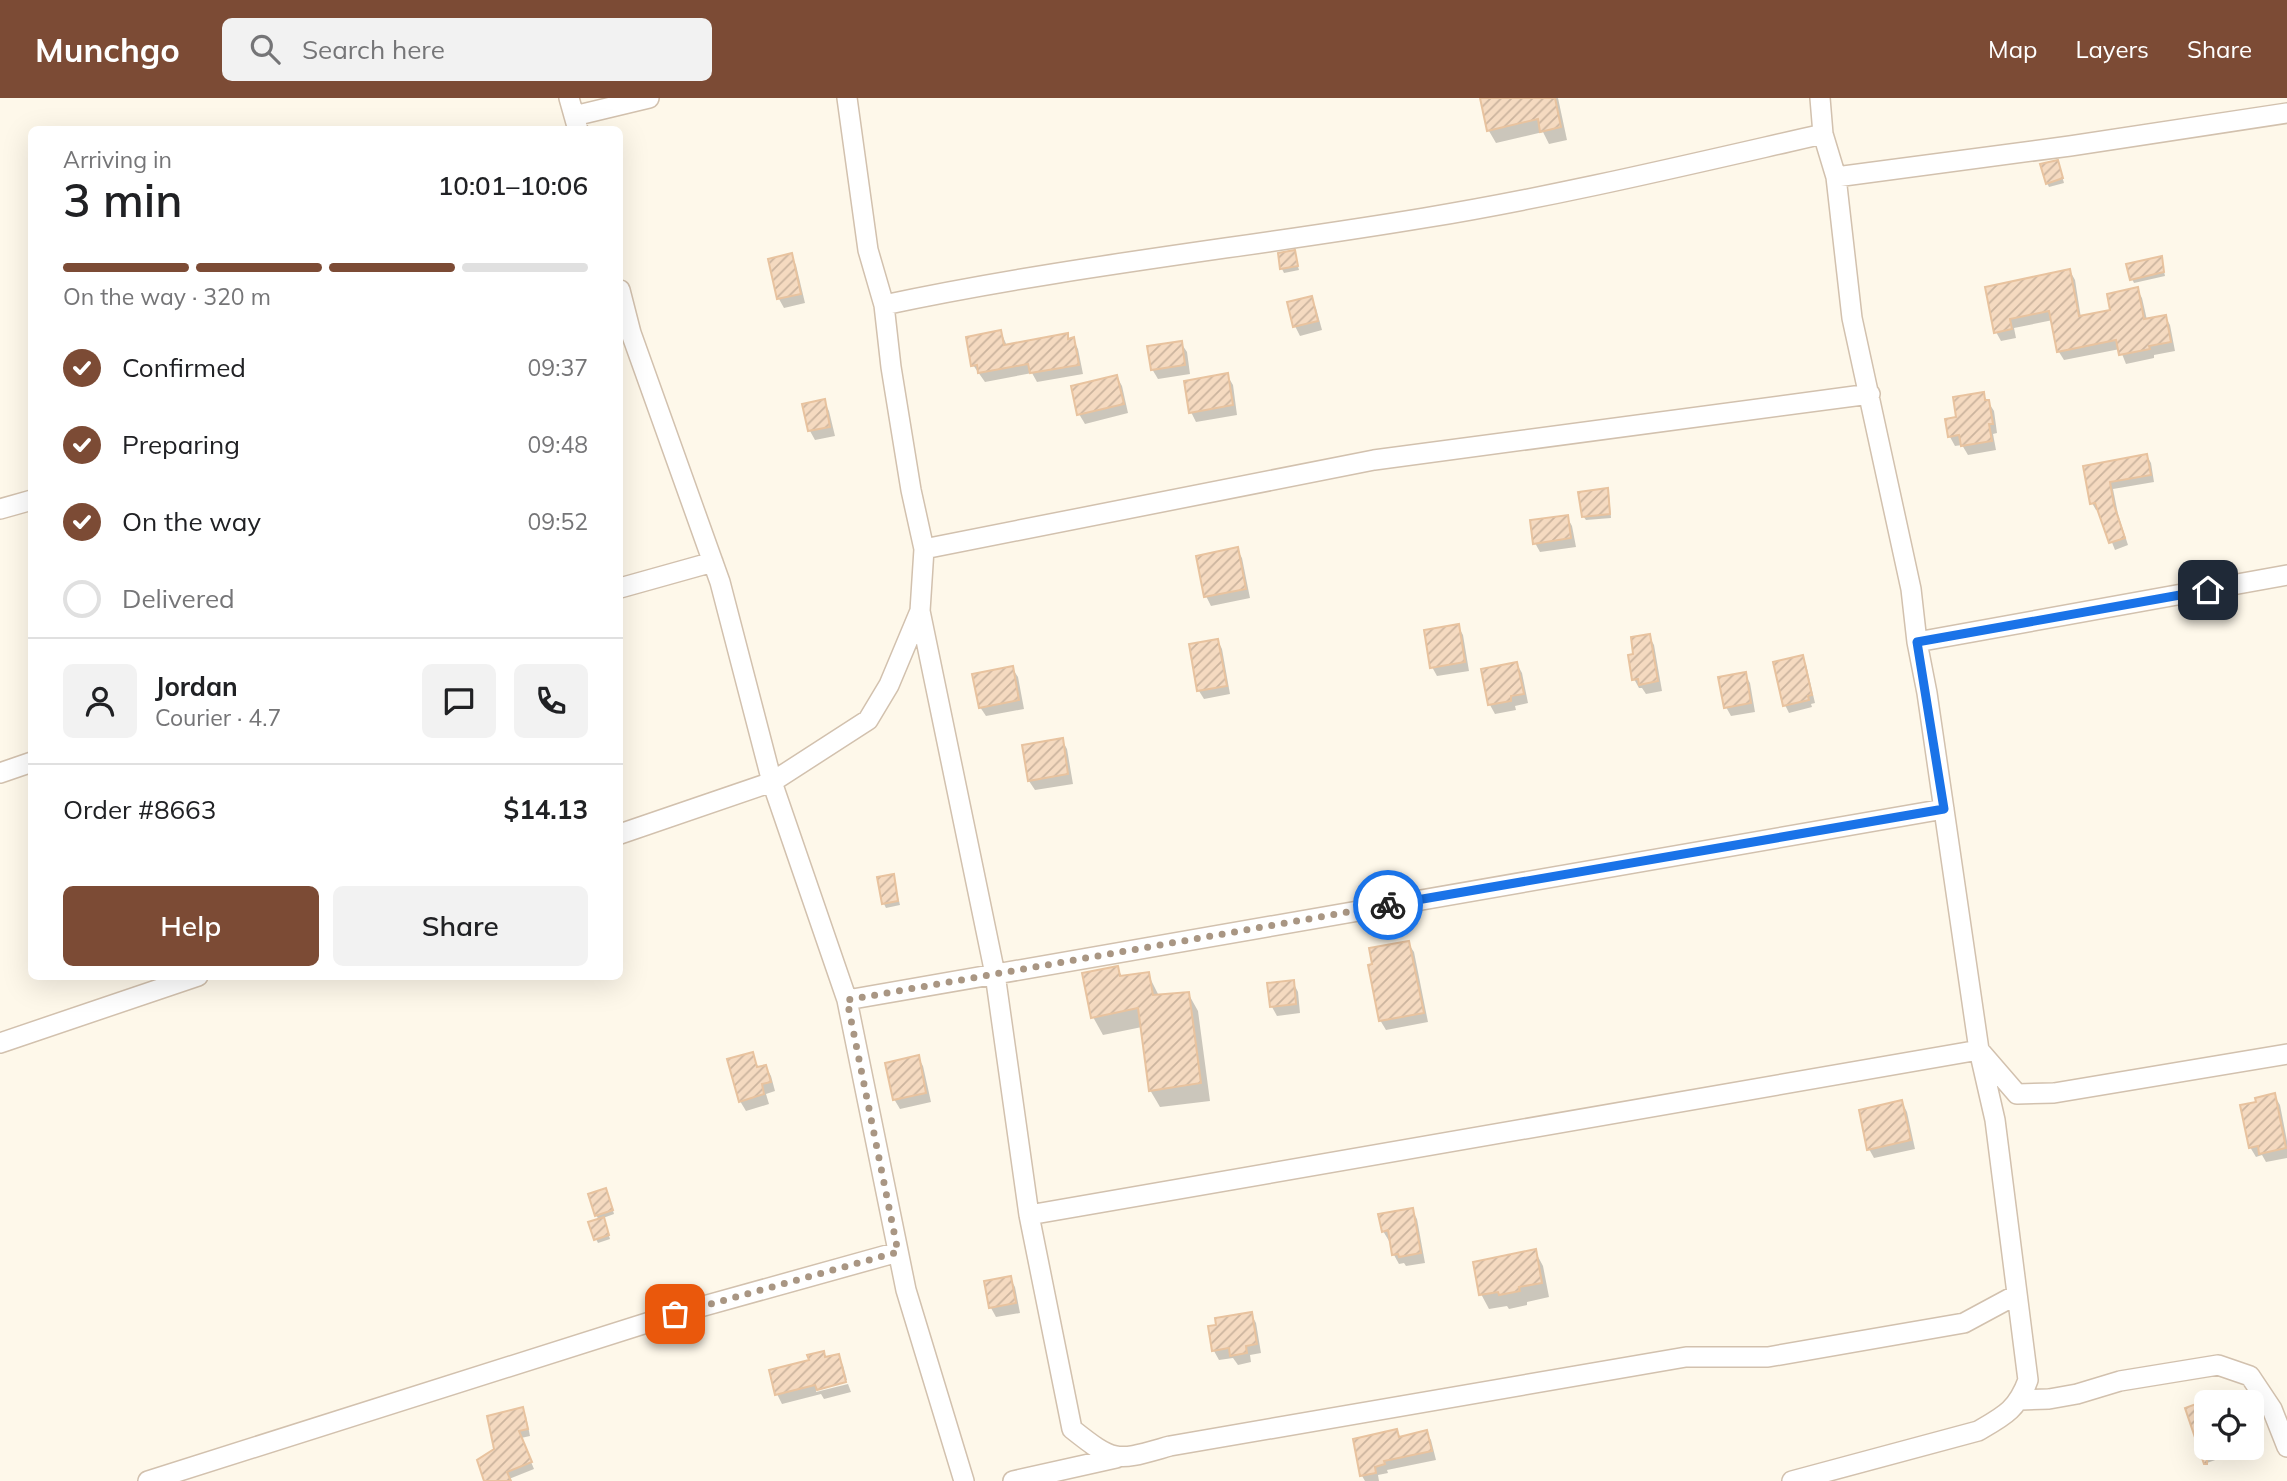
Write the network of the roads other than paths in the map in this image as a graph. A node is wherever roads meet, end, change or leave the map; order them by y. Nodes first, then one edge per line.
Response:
1 (649, 98) edge
2 (847, 98) edge
3 (1820, 98) edge
4 (2287, 113) edge
5 (573, 115) edge
6 (1824, 134) junction
7 (1836, 177) junction
8 (884, 305) junction
9 (623, 317) edge
10 (625, 335) edge
11 (1870, 394) junction
12 (28, 501) edge
13 (0, 509) edge
14 (924, 549) junction
15 (713, 562) junction
16 (2287, 575) edge
17 (623, 587) edge
18 (920, 611) junction
19 (1917, 642) junction
20 (28, 763) edge
21 (0, 773) edge
22 (772, 782) junction
23 (1944, 809) junction
24 (623, 833) edge
25 (995, 974) junction
26 (186, 980) edge
27 (847, 1000) junction
28 (0, 1043) edge
29 (1979, 1050) junction
30 (2287, 1054) edge
31 (1029, 1215) junction
32 (898, 1252) junction
33 (2016, 1295) junction
34 (2021, 1400) junction
35 (2287, 1447) edge
36 (1117, 1458) junction
37 (148, 1481) edge
38 (964, 1481) edge
39 (1013, 1481) edge
40 (1792, 1481) edge

1 - 5 street
2 - 8 street
3 - 6 street
4 - 7 street
6 - 7 street
6 - 8 street
7 - 11 street
8 - 14 street
9 - 10 street
10 - 15 street
11 - 14 street
11 - 19 street
12 - 13 street
14 - 18 street
15 - 17 street
15 - 22 street
16 - 19 street
18 - 22 street
18 - 25 street
19 - 23 street
20 - 21 street
22 - 24 street
22 - 27 street
23 - 25 street
23 - 29 street
25 - 27 street
25 - 31 street
26 - 28 street
27 - 32 street
29 - 30 street
29 - 31 street
29 - 33 street
31 - 36 street
32 - 37 street
32 - 38 street
33 - 34 street
33 - 36 street
34 - 35 street
34 - 40 street
36 - 39 street

